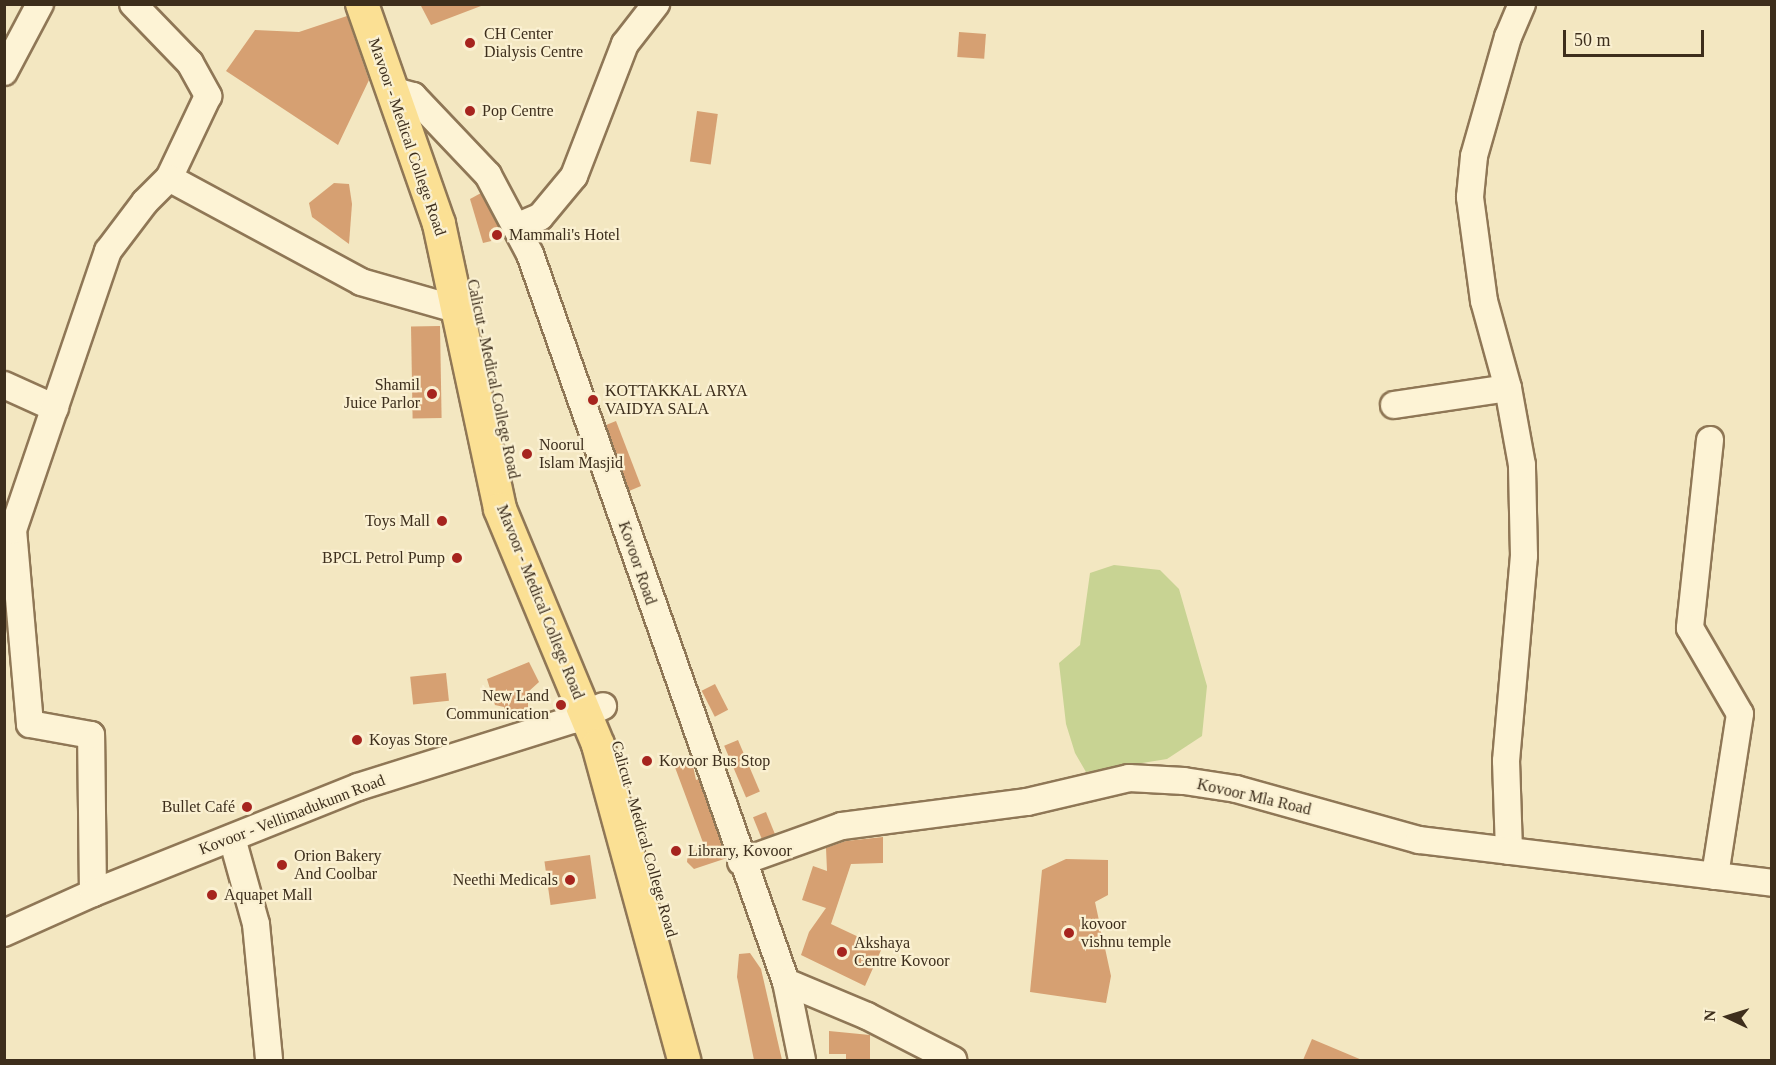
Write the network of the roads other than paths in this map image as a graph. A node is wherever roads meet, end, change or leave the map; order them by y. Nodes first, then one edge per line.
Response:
1 (40, 4) edge
2 (133, 4) edge
3 (362, 4) edge
4 (383, 4) edge
5 (656, 4) edge
6 (1522, 4) edge
7 (4, 72) edge
8 (402, 93) junction
9 (170, 178) junction
10 (516, 227) junction
11 (459, 310) junction
12 (4, 385) edge
13 (1508, 388) junction
14 (1394, 405) dead end
15 (55, 408) junction
16 (1710, 440) dead end
17 (556, 618) junction
18 (594, 710) junction
19 (232, 838) junction
20 (1509, 851) junction
21 (741, 862) junction
22 (1715, 876) junction
23 (1772, 883) edge
24 (93, 893) junction
25 (4, 933) edge
26 (786, 982) junction
27 (269, 1060) edge
28 (684, 1060) edge
29 (704, 1060) edge
30 (802, 1060) edge
31 (953, 1060) edge

1 - 7 street
2 - 9 street
3 - 8 main road, Mavoor - Medical College Road
4 - 8 main road, Calicut - Medical College Road
5 - 10 street
6 - 13 street
8 - 10 street, Kovoor Road
8 - 11 main road, Mavoor - Medical College Road
8 - 17 main road, Calicut - Medical College Road
9 - 11 street
9 - 15 street
10 - 21 street, Kovoor Road
11 - 17 main road, Mavoor - Medical College Road
12 - 15 street
13 - 14 street
13 - 20 street
15 - 24 street
16 - 22 street
17 - 18 main road, Mavoor - Medical College Road
18 - 19 street, Kovoor - Vellimadukunn Road
18 - 28 main road, Mavoor - Medical College Road
18 - 29 main road, Calicut - Medical College Road
19 - 24 street, Kovoor - Vellimadukunn Road
19 - 27 street
20 - 21 street, Kovoor Mla Road
20 - 22 street, Kovoor Mla Road
21 - 26 street, Kovoor Road
22 - 23 street, Kovoor Mla Road
24 - 25 street, Kovoor - Vellimadukunn Road
26 - 30 street, Kovoor Road
26 - 31 street

